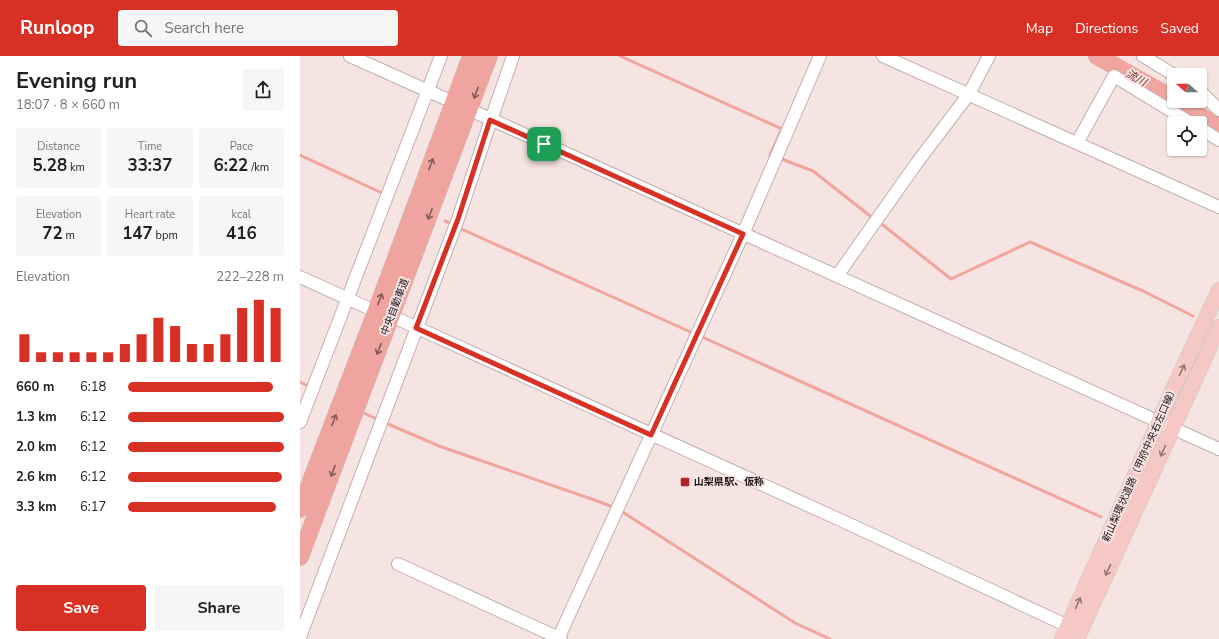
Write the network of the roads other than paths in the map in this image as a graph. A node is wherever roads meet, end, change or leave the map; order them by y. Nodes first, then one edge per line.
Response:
1 (350, 56) edge
2 (441, 56) edge
3 (471, 56) edge
4 (489, 56) edge
5 (513, 56) edge
6 (820, 56) edge
7 (883, 56) edge
8 (989, 56) edge
9 (1143, 56) edge
10 (1167, 71) edge
11 (428, 91) junction
12 (968, 94) junction
13 (444, 98) dead end
14 (1207, 98) edge
15 (1219, 110) edge
16 (477, 114) dead end
17 (1180, 116) edge
18 (490, 120) junction
19 (1207, 132) edge
20 (1219, 140) edge
21 (1077, 143) junction
22 (1219, 207) edge
23 (743, 234) junction
24 (837, 276) junction
25 (300, 277) edge
26 (1219, 290) edge
27 (348, 299) junction
28 (366, 307) dead end
29 (400, 320) dead end
30 (1219, 327) edge
31 (416, 328) junction
32 (300, 422) edge
33 (1159, 422) junction
34 (1173, 429) junction
35 (651, 435) junction
36 (1219, 449) edge
37 (300, 509) edge
38 (300, 557) edge
39 (398, 564) dead end
40 (1065, 632) edge
41 (300, 637) edge
42 (559, 639) edge
43 (1077, 639) edge

1 - 11 street
2 - 11 street
37 -> 3 highway, 中央自動車道
4 -> 38 highway, 中央自動車道
5 - 18 street
6 - 23 street
7 - 12 street
8 - 12 street
9 - 10 street
11 - 13 street
11 - 27 street
12 - 21 street
12 - 24 street
14 - 15 street
16 - 18 street
17 - 21 street
18 - 23 street
18 - 31 street
19 - 20 street
21 - 22 street
23 - 24 street
23 - 35 street
24 - 33 street
25 - 27 street
33 -> 26 main road, 新山梨環状道路（甲府中央右左口線）
27 - 28 street
27 - 32 street
29 - 31 street
30 - 34 main road, 新山梨環状道路（甲府中央右左口線）
31 - 35 street
31 - 41 street
33 - 34 street
40 -> 33 main road, 新山梨環状道路（甲府中央右左口線）
34 - 36 street
34 -> 43 main road, 新山梨環状道路（甲府中央右左口線）
35 - 40 street
35 - 42 street
39 - 42 street

